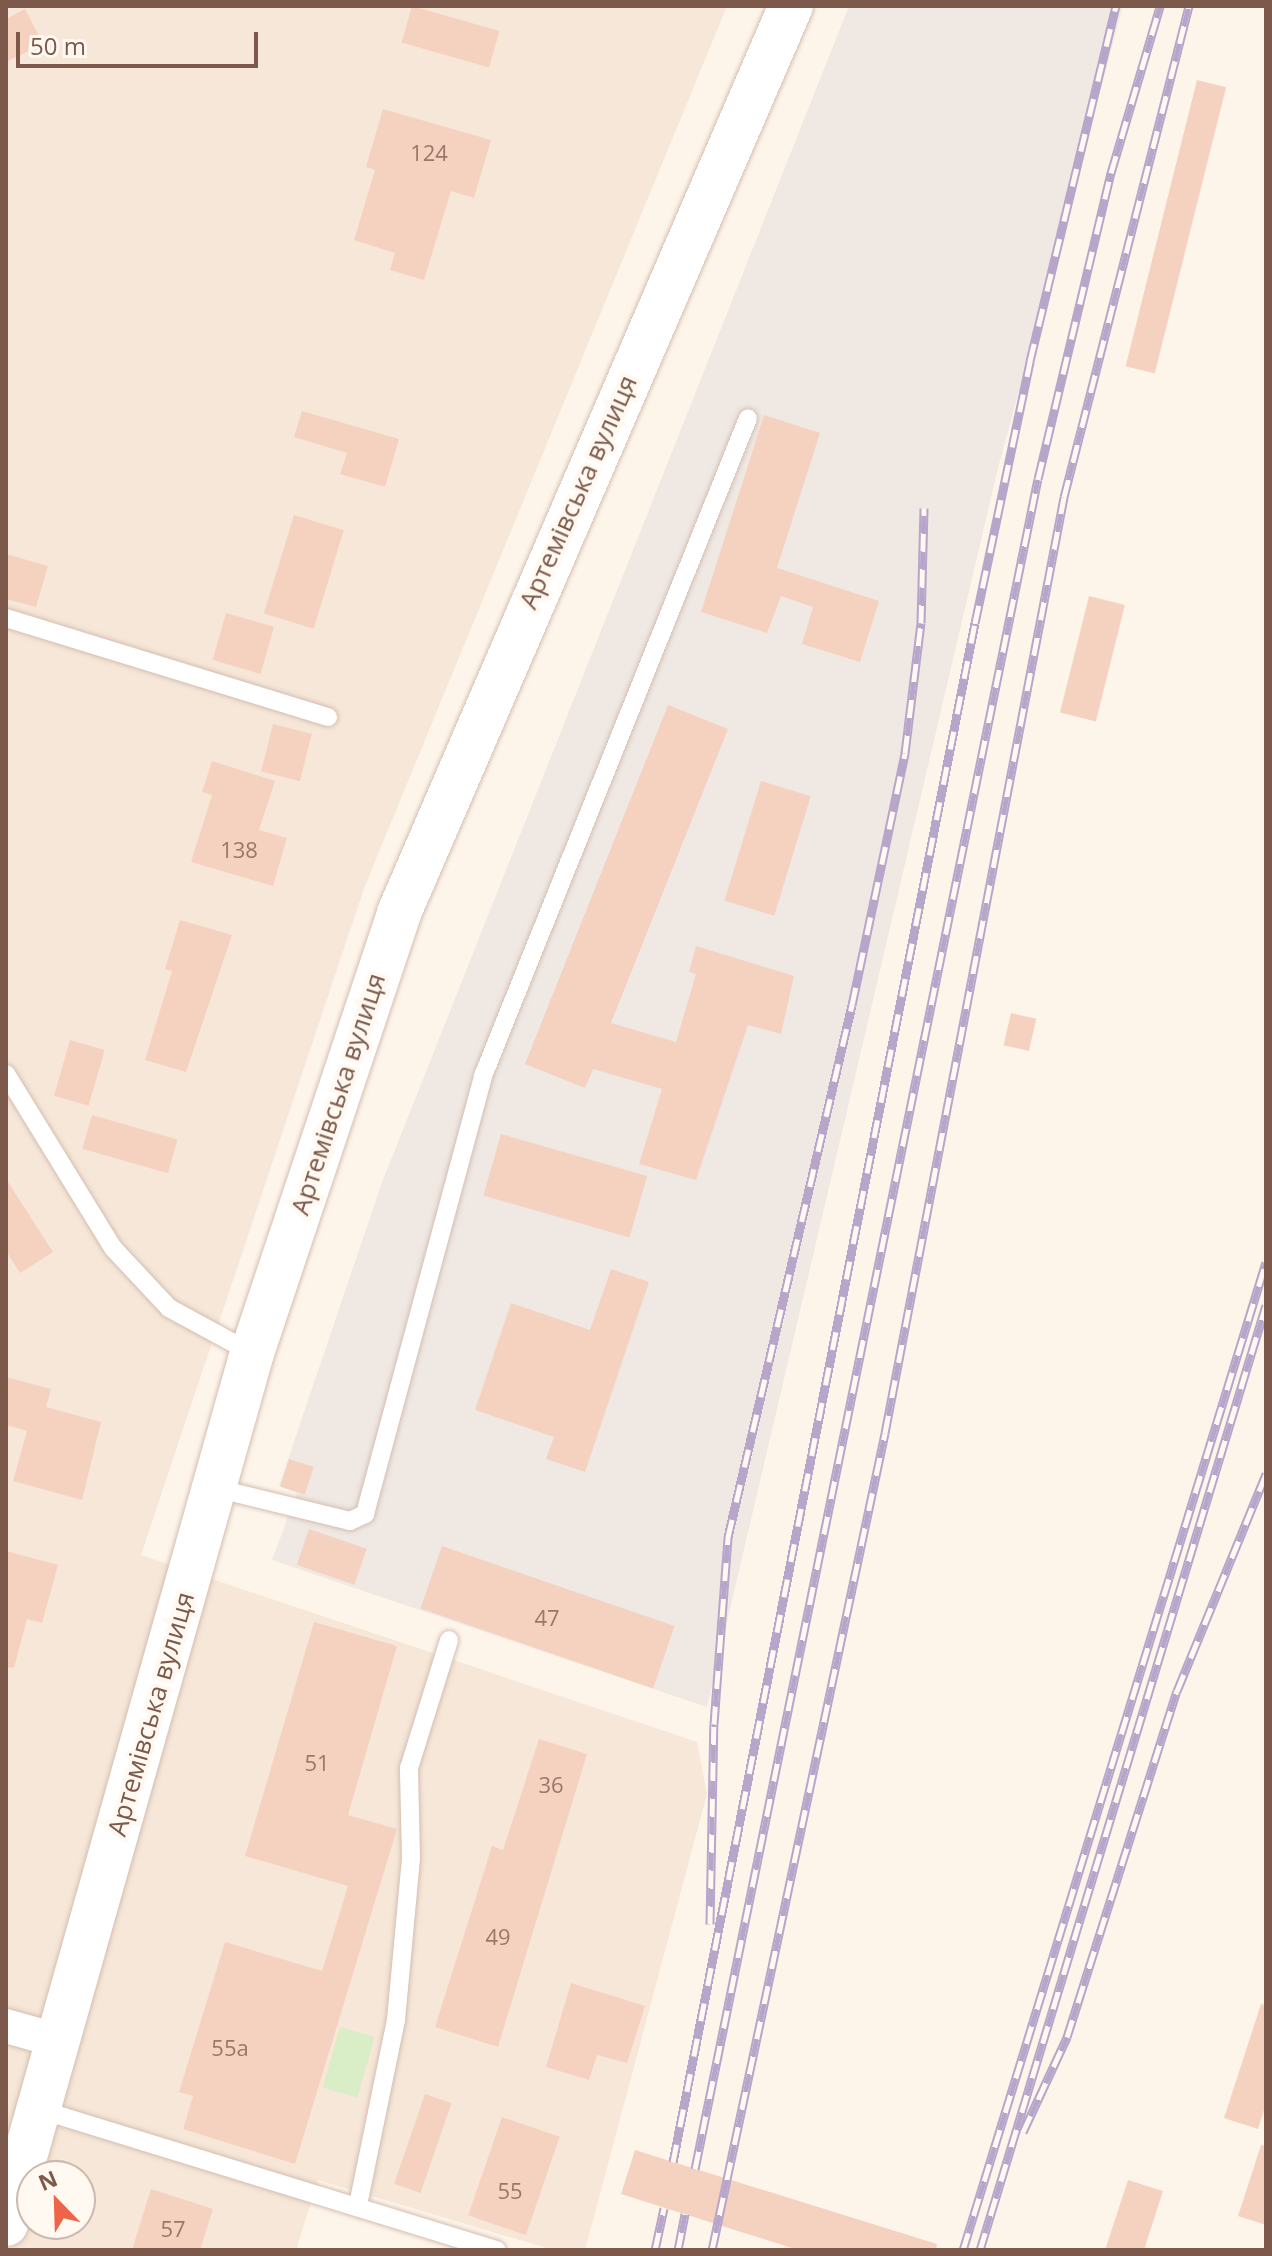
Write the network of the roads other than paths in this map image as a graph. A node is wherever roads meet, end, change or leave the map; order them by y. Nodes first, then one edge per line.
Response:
1 (791, 6) edge
2 (748, 418) dead end
3 (6, 618) edge
4 (328, 717) dead end
5 (6, 1074) edge
6 (252, 1353) junction
7 (215, 1488) junction
8 (449, 1640) dead end
9 (6, 2026) edge
10 (59, 2041) junction
11 (38, 2109) junction
12 (358, 2205) junction
13 (6, 2224) edge
14 (497, 2250) edge

1 - 6 main road, Артемівська вулиця
2 - 7 lane
3 - 4 lane
5 - 6 lane
6 - 7 main road, Артемівська вулиця
7 - 10 main road, Артемівська вулиця
8 - 12 lane
9 - 10 street
10 - 11 main road, Артемівська вулиця
11 - 12 lane
11 - 13 main road, Артемівська вулиця
12 - 14 lane

